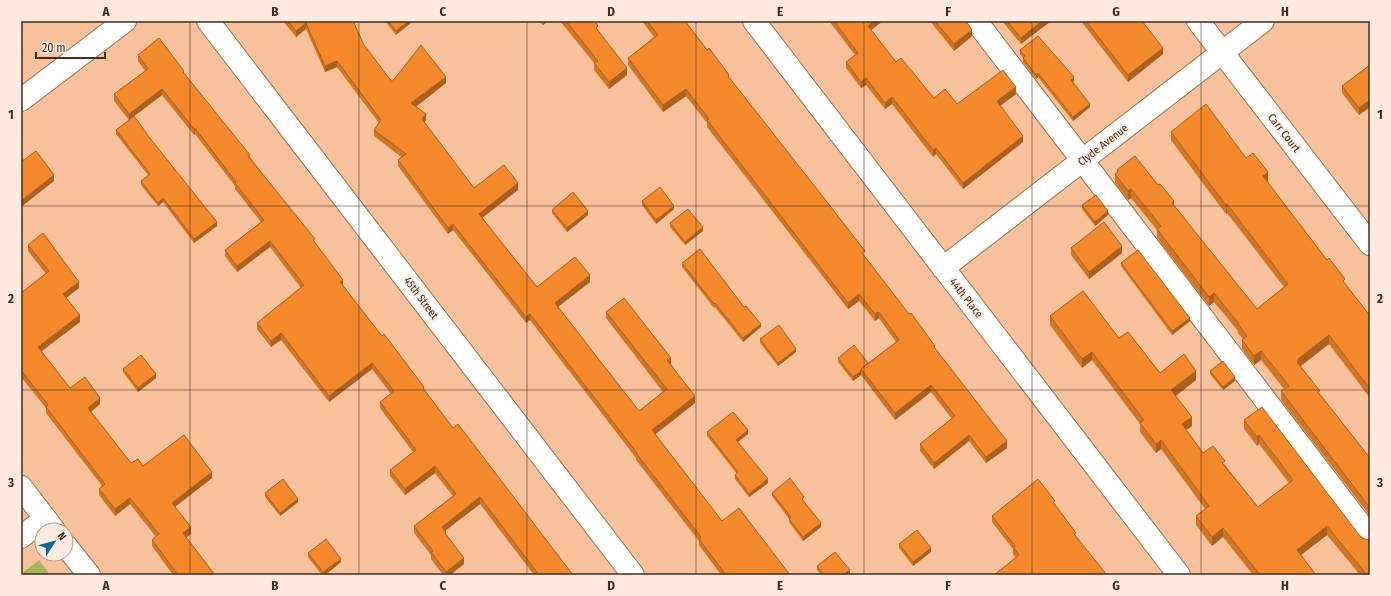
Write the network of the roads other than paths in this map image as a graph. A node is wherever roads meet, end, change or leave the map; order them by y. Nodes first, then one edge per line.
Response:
1 (125, 21) edge
2 (208, 21) edge
3 (754, 21) edge
4 (976, 21) edge
5 (1198, 21) edge
6 (1263, 21) edge
7 (1222, 52) junction
8 (21, 100) edge
9 (1083, 160) junction
10 (1370, 244) edge
11 (943, 268) junction
12 (21, 487) edge
13 (47, 522) edge
14 (34, 531) edge
15 (21, 537) edge
16 (1370, 537) edge
17 (74, 556) edge
18 (89, 575) edge
19 (633, 575) edge
20 (1179, 575) edge

1 - 8 street
2 - 19 street, 45th Street
3 - 11 street, 44th Place
4 - 9 street
5 - 7 street, Carr Court
6 - 7 street, Clyde Avenue
7 - 9 street, Clyde Avenue
7 - 10 street, Carr Court
9 - 11 street, Clyde Avenue
9 - 16 street
11 - 20 street, 44th Place
12 - 13 street
14 - 15 street
17 - 18 street

